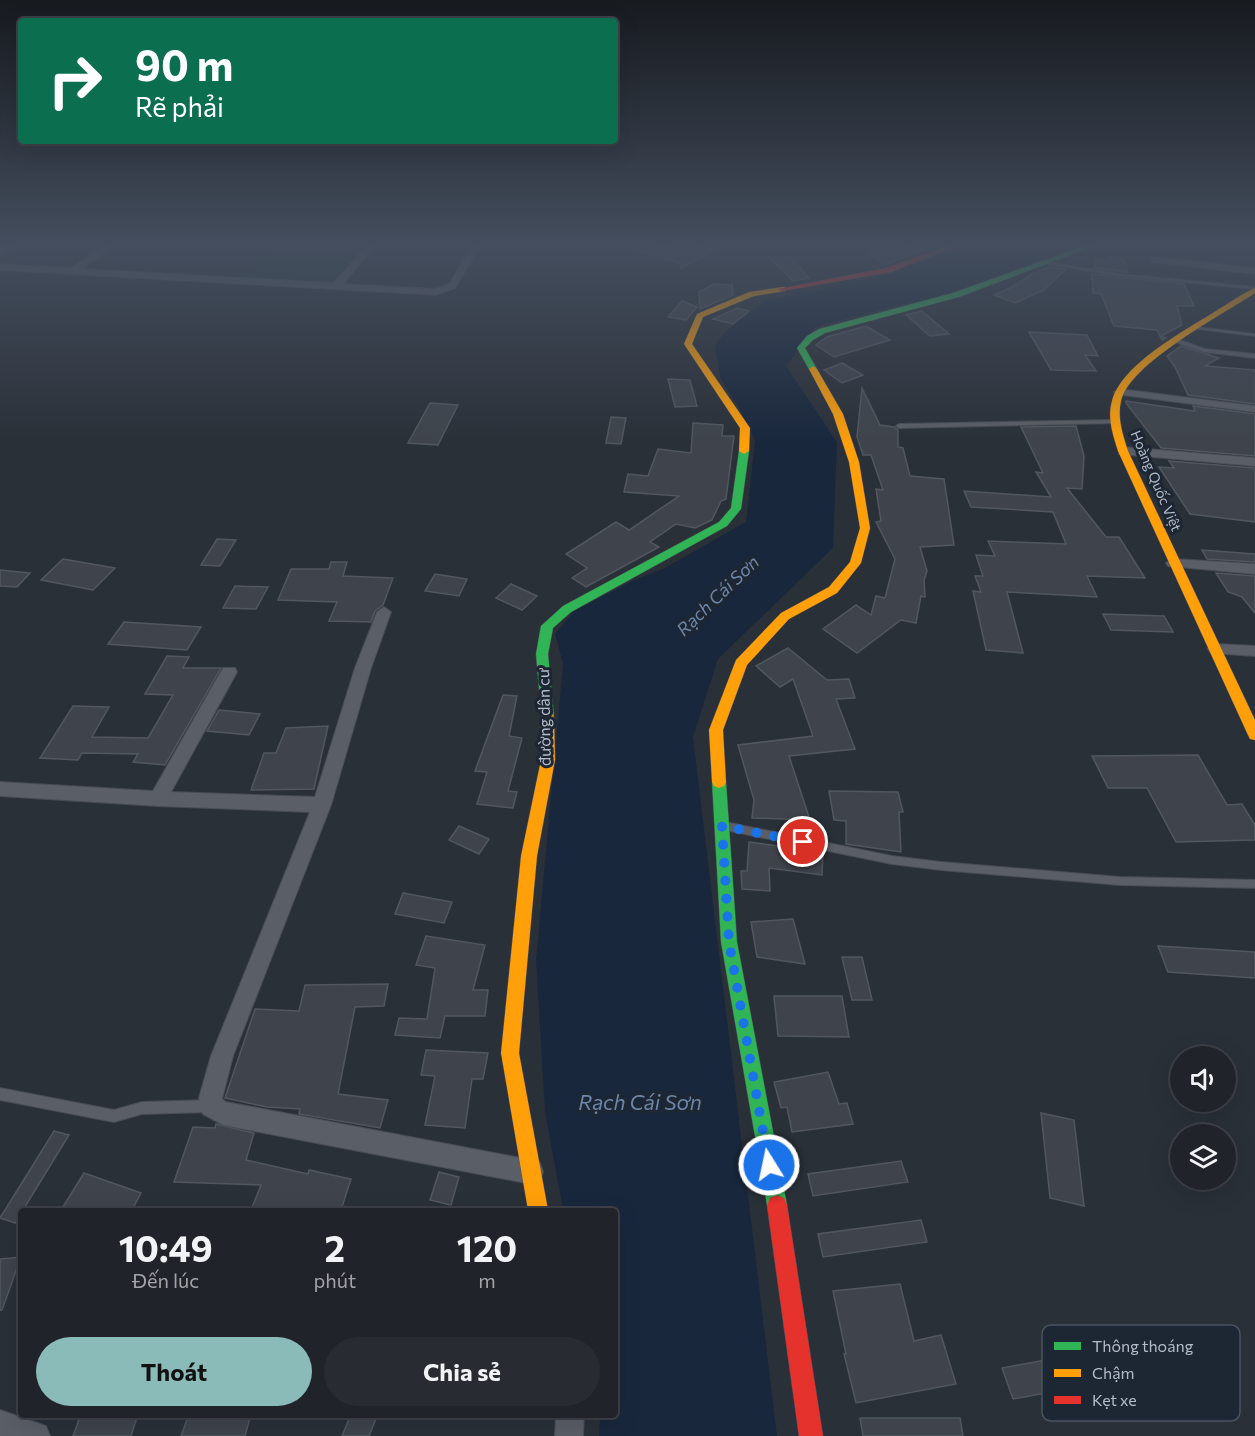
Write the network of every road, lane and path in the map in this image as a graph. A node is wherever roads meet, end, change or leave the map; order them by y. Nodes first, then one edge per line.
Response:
1 (714, 310) edge
2 (900, 310) edge
3 (1224, 310) edge
4 (1198, 328) junction
5 (1255, 335) edge
6 (1177, 341) junction
7 (1255, 356) edge
8 (1119, 392) junction
9 (1255, 409) edge
10 (1113, 422) junction
11 (899, 426) dead end
12 (1123, 451) junction
13 (1255, 462) edge
14 (1173, 563) junction
15 (1255, 569) edge
16 (384, 612) dead end
17 (1216, 649) junction
18 (1255, 651) edge
19 (228, 672) dead end
20 (1255, 735) edge
21 (0, 789) edge
22 (158, 799) junction
23 (322, 804) junction
24 (722, 826) junction
25 (1255, 884) edge
26 (0, 1094) edge
27 (211, 1106) junction
28 (531, 1172) junction
29 (538, 1208) edge
30 (570, 1418) edge
31 (0, 1424) edge
32 (36, 1436) edge
33 (569, 1436) edge
34 (811, 1436) edge

1 - 28 street, đường dân cư
2 - 24 street
3 - 4 street
4 - 5 lane
4 - 6 street
6 - 7 lane
6 - 8 street
8 - 9 street
8 - 10 street, Hoàng Quốc Việt
10 - 11 lane
10 - 12 street, Hoàng Quốc Việt
12 - 13 street
12 - 14 street, Hoàng Quốc Việt
14 - 15 street
14 - 17 street, Hoàng Quốc Việt
16 - 23 street
17 - 18 street
17 - 20 street, Hoàng Quốc Việt
19 - 22 street
21 - 22 street
22 - 23 street
23 - 27 street
24 - 25 lane
24 - 34 street
26 - 27 lane
27 - 28 street
28 - 29 street, đường dân cư
30 - 33 street
31 - 32 street

